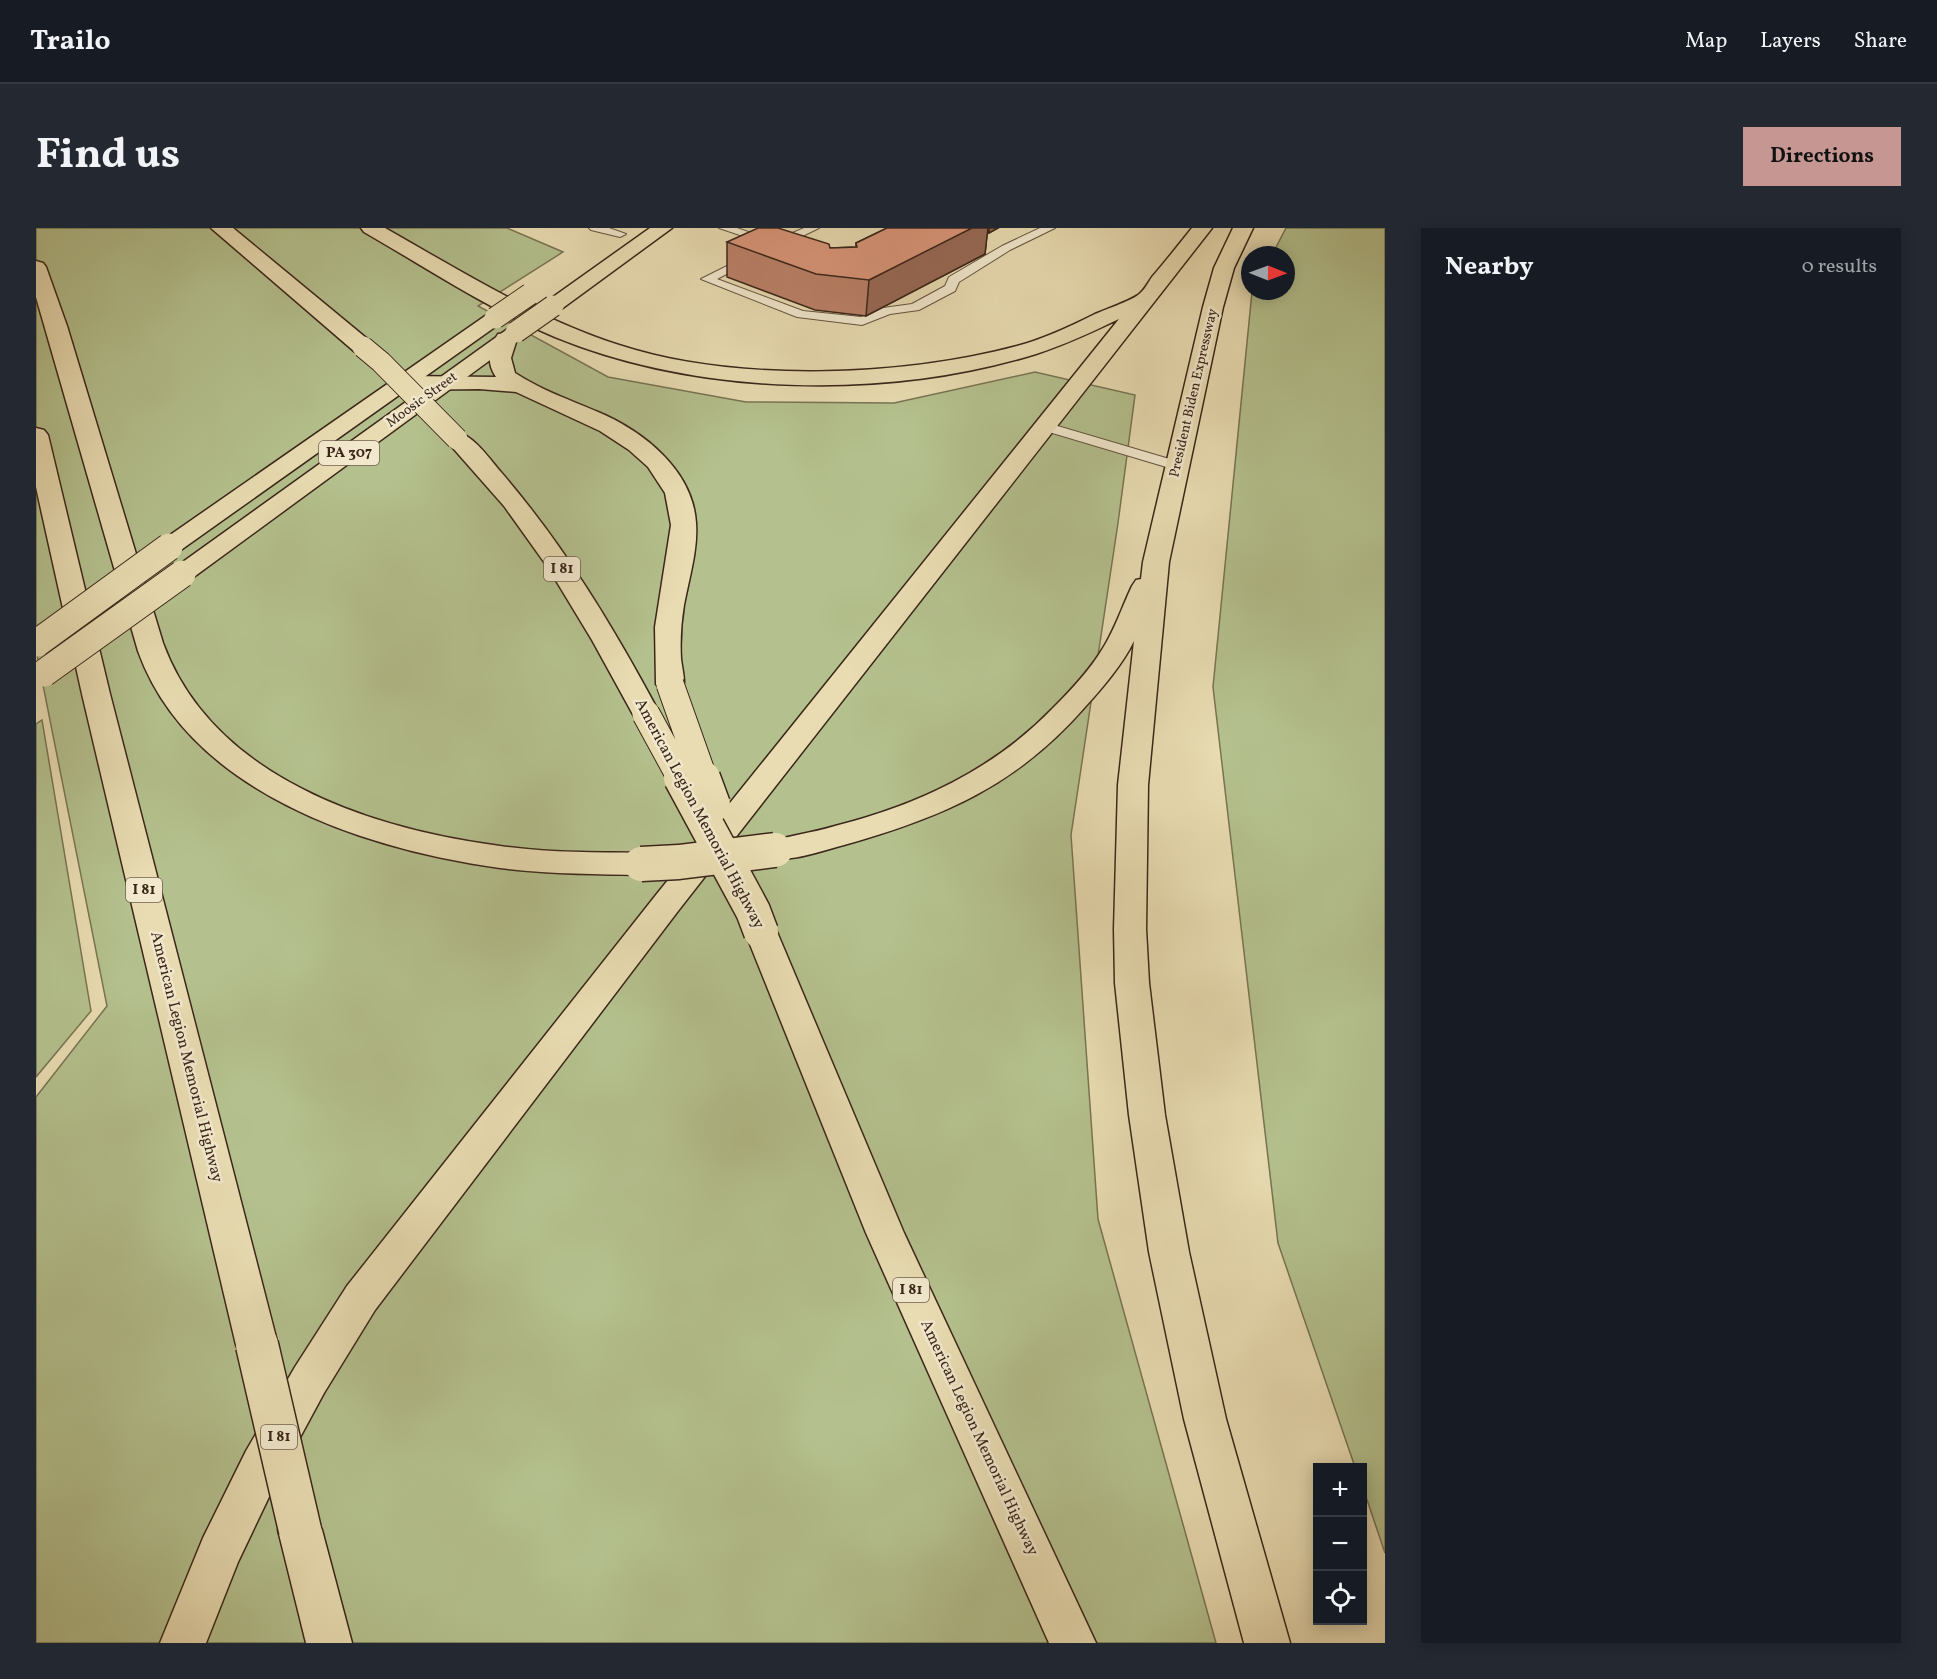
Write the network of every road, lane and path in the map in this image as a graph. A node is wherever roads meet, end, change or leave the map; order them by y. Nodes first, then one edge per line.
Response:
1 (221, 228) edge
2 (371, 228) edge
3 (662, 228) edge
4 (813, 228) edge
5 (1049, 228) edge
6 (1202, 228) edge
7 (1243, 228) edge
8 (732, 229) edge
9 (625, 231) edge
10 (599, 237) edge
11 (985, 242) dead end
12 (777, 244) junction
13 (1006, 248) junction
14 (799, 252) edge
15 (36, 267) edge
16 (537, 289) dead end
17 (1144, 300) junction
18 (511, 336) junction
19 (449, 381) junction
20 (404, 383) junction
21 (519, 386) junction
22 (1044, 426) junction
23 (36, 435) edge
24 (1178, 466) junction
25 (1156, 562) junction
26 (36, 643) edge
27 (40, 676) edge
28 (757, 922) junction
29 (183, 1643) edge
30 (329, 1643) edge
31 (1073, 1643) edge
32 (1267, 1643) edge

1 - 28 main road, American Legion Memorial Highway / I 81, bridge
2 - 17 main road
3 - 18 main road, Moosic Street / PA 307, bridge
4 - 12 lane
5 - 13 lane
6 - 17 main road
7 - 24 main road, President Biden Expressway
8 - 12 lane
9 - 10 main road
11 - 13 lane
12 - 13 lane
12 - 14 lane
15 - 25 main road, bridge
16 - 20 main road, Moosic Street / PA 307, bridge
17 - 22 main road
18 - 19 main road, Moosic Street / PA 307
18 - 21 main road
19 - 20 main road
19 - 21 main road
19 - 27 main road, Moosic Street / PA 307, bridge
20 - 26 main road, Moosic Street / PA 307, bridge
21 - 28 main road, bridge
22 - 24 lane
22 - 29 main road
23 - 30 main road, American Legion Memorial Highway / I 81, bridge
24 - 25 main road, President Biden Expressway
25 - 32 main road
28 - 31 main road, American Legion Memorial Highway / I 81

